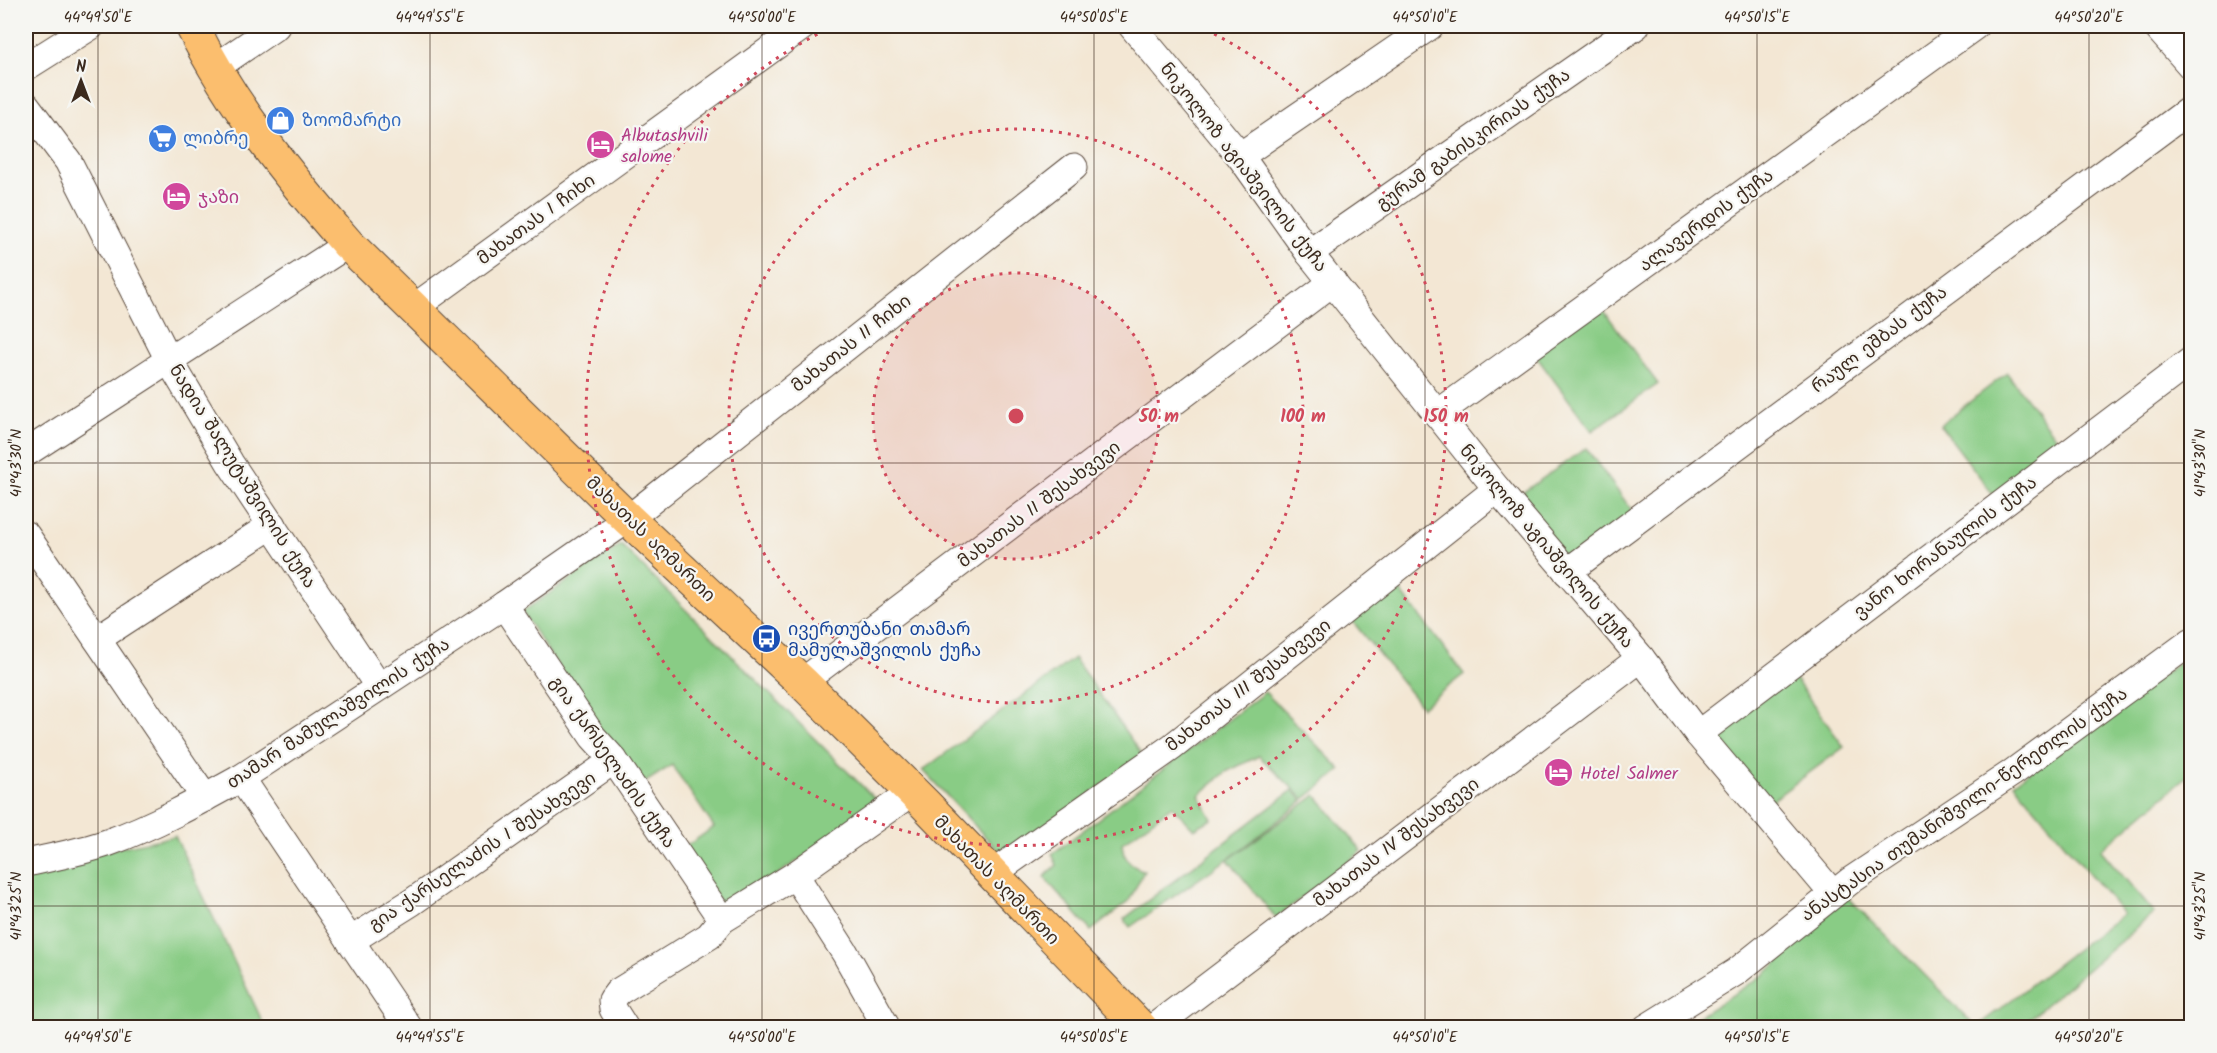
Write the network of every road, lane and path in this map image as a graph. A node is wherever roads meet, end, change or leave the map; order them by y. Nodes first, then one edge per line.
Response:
1 (91, 26) edge
2 (192, 26) edge
3 (276, 26) edge
4 (803, 26) edge
5 (1132, 26) edge
6 (1430, 26) edge
7 (1636, 26) edge
8 (1975, 26) edge
9 (2156, 26) edge
10 (26, 67) edge
11 (2192, 67) edge
12 (213, 69) junction
13 (26, 105) edge
14 (2192, 108) edge
15 (1240, 156) junction
16 (1074, 167) dead end
17 (348, 244) junction
18 (1309, 253) junction
19 (1333, 282) junction
20 (415, 307) junction
21 (169, 360) junction
22 (2192, 360) edge
23 (1437, 414) junction
24 (26, 453) edge
25 (1497, 489) junction
26 (628, 519) junction
27 (272, 525) junction
28 (26, 535) edge
29 (1568, 572) junction
30 (504, 605) junction
31 (97, 639) junction
32 (2192, 641) edge
33 (1641, 658) junction
34 (802, 682) junction
35 (379, 687) junction
36 (1698, 734) junction
37 (614, 760) junction
38 (241, 778) junction
39 (912, 792) junction
40 (205, 798) junction
41 (26, 863) edge
42 (992, 874) junction
43 (795, 875) junction
44 (1833, 894) junction
45 (722, 920) junction
46 (350, 941) junction
47 (409, 1028) edge
48 (625, 1028) edge
49 (887, 1028) edge
50 (1141, 1028) edge
51 (1153, 1028) edge
52 (1646, 1028) edge

1 - 10 street
2 - 12 main road, მახათას აღმართი
3 - 12 street
4 - 20 street, მახათას I ჩიხი
5 - 15 street, ნიკოლოზ აგიაშვილის ქუჩა
6 - 15 street
7 - 18 street, გურამ გაბისკირიას ქუჩა
8 - 23 street, ალავერდის ქუჩა
9 - 11 street
12 - 17 main road, მახათას აღმართი
13 - 21 street, ნადია შალუტაშვილის ქუჩა
14 - 29 street, რაულ ეშბას ქუჩა
15 - 18 street, ნიკოლოზ აგიაშვილის ქუჩა
16 - 26 street, მახათას II ჩიხი
17 - 20 main road, მახათას აღმართი
17 - 21 street
18 - 19 street, ნიკოლოზ აგიაშვილის ქუჩა
19 - 23 street, ნიკოლოზ აგიაშვილის ქუჩა
19 - 34 street, მახათას II შესახვევი
20 - 26 main road, მახათას აღმართი
21 - 24 street
21 - 27 street, ნადია შალუტაშვილის ქუჩა
22 - 36 street, ვანო ხორანაულის ქუჩა
23 - 25 street, ნიკოლოზ აგიაშვილის ქუჩა
25 - 29 street, ნიკოლოზ აგიაშვილის ქუჩა
25 - 42 street, მახათას III შესახვევი
26 - 30 street, თამარ მამულაშვილის ქუჩა
26 - 34 main road, მახათას აღმართი
27 - 31 street
27 - 35 street, ნადია შალუტაშვილის ქუჩა
28 - 31 street
29 - 33 street, ნიკოლოზ აგიაშვილის ქუჩა
30 - 35 street, თამარ მამულაშვილის ქუჩა
30 - 37 street, გია ქარსელაძის ქუჩა
31 - 40 street
32 - 44 street, ანასტასია თუმანიშვილი-წერეთლის ქუჩა
33 - 36 street, ნიკოლოზ აგიაშვილის ქუჩა
33 - 51 street, მახათას IV შესახვევი
34 - 39 main road, მახათას აღმართი
35 - 38 street, თამარ მამულაშვილის ქუჩა
36 - 44 street, ნიკოლოზ აგიაშვილის ქუჩა
37 - 45 street, გია ქარსელაძის ქუჩა
37 - 46 street, გია ქარსელაძის I შესახვევი
38 - 40 street, თამარ მამულაშვილის ქუჩა
38 - 46 street
39 - 42 main road, მახათას აღმართი
39 - 43 street
40 - 41 street, თამარ მამულაშვილის ქუჩა
42 - 50 main road, მახათას აღმართი
43 - 45 street
43 - 49 street
44 - 52 street, ანასტასია თუმანიშვილი-წერეთლის ქუჩა
45 - 48 street
46 - 47 street

